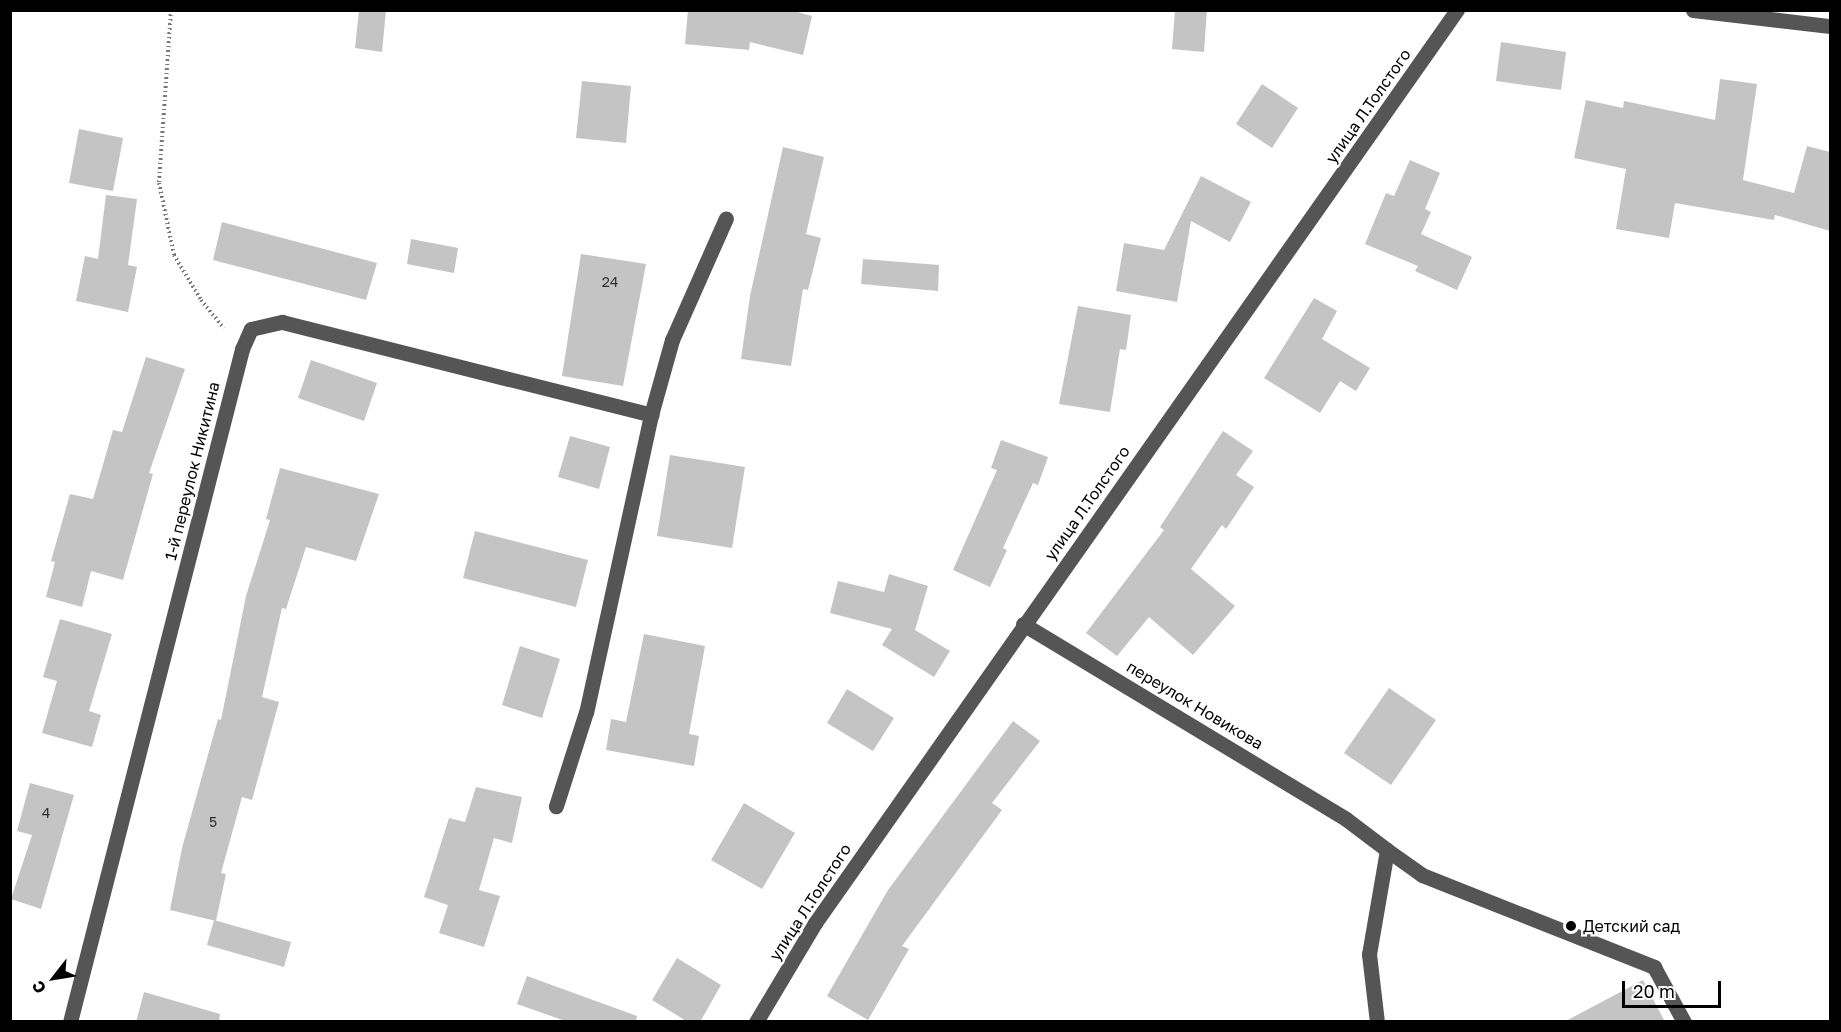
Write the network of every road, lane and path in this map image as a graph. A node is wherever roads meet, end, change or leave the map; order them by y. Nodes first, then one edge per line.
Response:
1 (171, 10) edge
2 (1457, 10) edge
3 (1693, 10) edge
4 (1830, 26) edge
5 (726, 218) dead end
6 (242, 349) junction
7 (651, 415) junction
8 (1023, 624) junction
9 (556, 806) dead end
10 (1386, 850) junction
11 (70, 1022) edge
12 (756, 1022) edge
13 (1377, 1022) edge
14 (1684, 1022) edge

1 - 6 path
2 - 8 street, улица Л.Толстого
3 - 4 street
5 - 7 street
6 - 7 street, 1-й переулок Никитина
6 - 11 street, 1-й переулок Никитина
7 - 9 street
8 - 10 street, переулок Новикова
8 - 12 street, улица Л.Толстого
10 - 13 street
10 - 14 street, переулок Новикова

